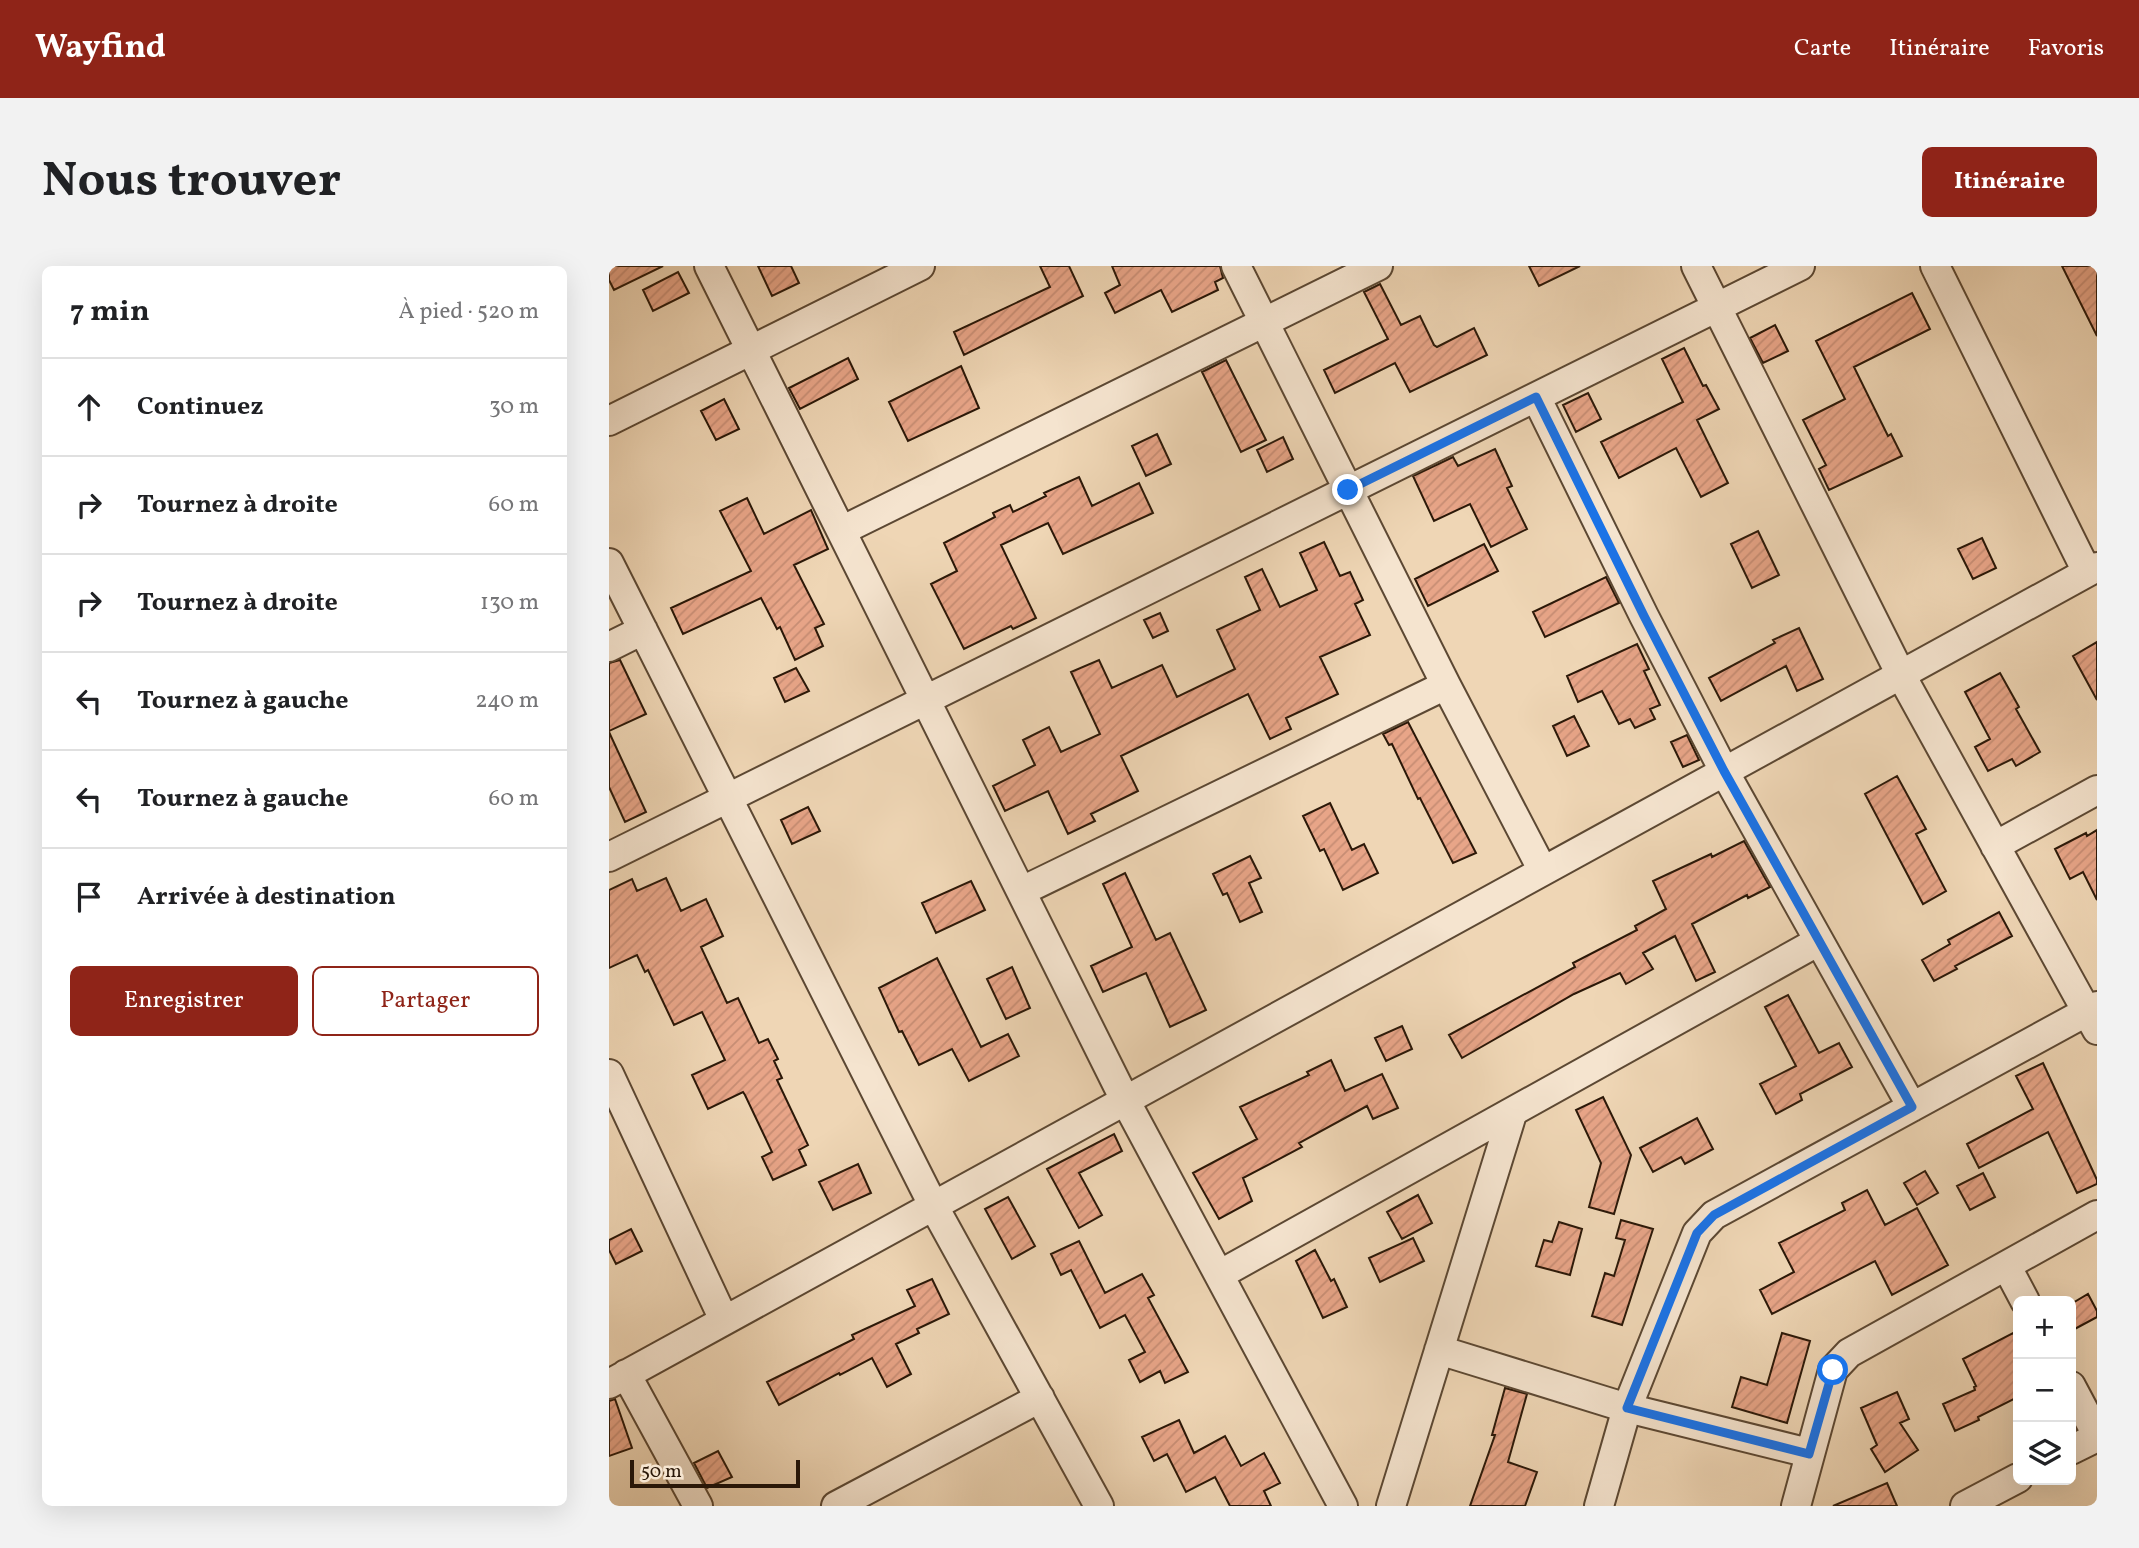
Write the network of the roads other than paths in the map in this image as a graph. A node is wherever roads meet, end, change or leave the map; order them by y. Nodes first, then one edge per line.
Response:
1 (709, 266) edge
2 (920, 266) edge
3 (1235, 266) edge
4 (1378, 266) edge
5 (1696, 266) edge
6 (1800, 266) edge
7 (1935, 266) edge
8 (1716, 308) junction
9 (1263, 323) junction
10 (751, 350) junction
11 (1536, 397) junction
12 (609, 421) edge
13 (1348, 490) junction
14 (843, 530) junction
15 (609, 563) edge
16 (2092, 570) edge
17 (643, 630) junction
18 (609, 647) edge
19 (1901, 674) junction
20 (1445, 685) junction
21 (926, 699) junction
22 (1724, 771) junction
23 (2097, 790) edge
24 (728, 798) junction
25 (1995, 846) junction
26 (609, 857) edge
27 (1543, 871) junction
28 (1022, 891) junction
29 (1819, 941) junction
30 (2094, 1016) edge
31 (612, 1090) edge
32 (1125, 1100) junction
33 (1912, 1107) junction
34 (1512, 1114) junction
35 (933, 1205) junction
36 (2097, 1215) edge
37 (2007, 1267) junction
38 (1219, 1275) junction
39 (2022, 1296) edge
40 (724, 1320) junction
41 (1439, 1350) junction
42 (617, 1379) edge
43 (2076, 1396) edge
44 (1040, 1398) junction
45 (1627, 1408) junction
46 (2097, 1436) edge
47 (2076, 1447) edge
48 (1809, 1454) junction
49 (2013, 1481) edge
50 (698, 1506) edge
51 (836, 1506) edge
52 (1099, 1506) edge
53 (1343, 1506) edge
54 (1391, 1506) edge
55 (1599, 1506) edge
56 (1796, 1506) edge
57 (1965, 1506) edge

1 - 10 street
2 - 10 street
3 - 9 street
4 - 9 street
5 - 8 street
6 - 8 street
7 - 16 street
8 - 11 street
8 - 19 street
9 - 13 street
9 - 14 street
10 - 12 street
10 - 14 street
11 - 13 street
11 - 22 street
13 - 20 street
13 - 21 street
14 - 21 street
15 - 17 street
16 - 19 street
17 - 18 street
17 - 24 street
19 - 22 street
19 - 25 street
20 - 27 street
20 - 28 street
21 - 24 street
21 - 28 street
22 - 27 street
22 - 29 street
23 - 25 street
24 - 26 street
24 - 35 street
25 - 30 street
27 - 32 street
28 - 32 street
29 - 33 street
29 - 34 street
30 - 33 street
31 - 40 street
32 - 35 street
32 - 38 street
33 - 45 street
34 - 38 street
34 - 41 street
35 - 40 street
35 - 44 street
36 - 37 street
37 - 39 street
37 - 48 street
38 - 53 street
40 - 42 street
41 - 45 street
41 - 54 street
42 - 50 street
43 - 46 street
44 - 51 street
44 - 52 street
45 - 48 street
45 - 55 street
46 - 47 street
48 - 56 street
49 - 57 street

